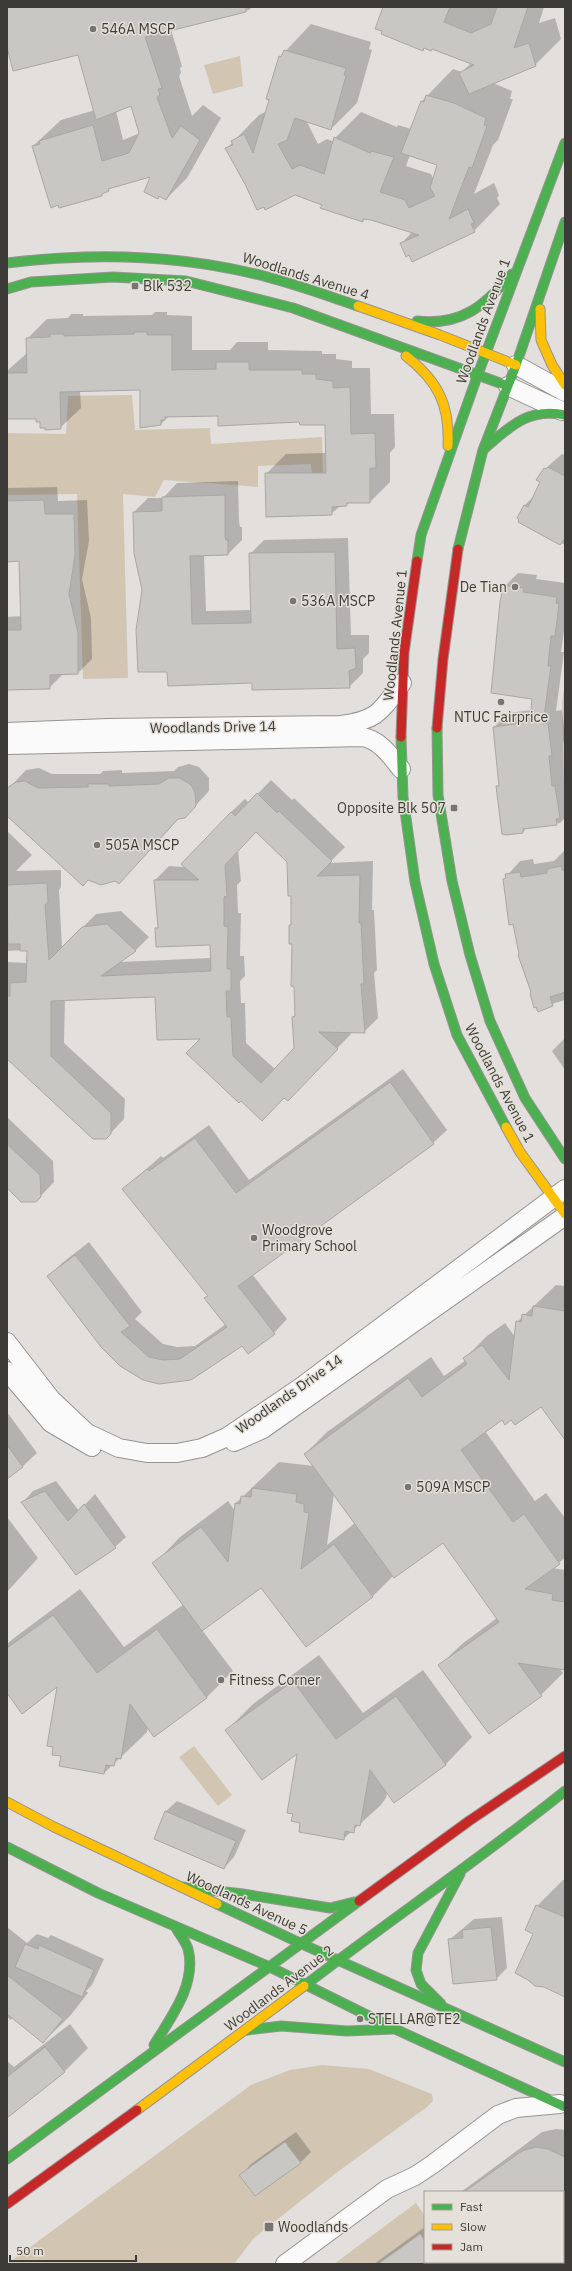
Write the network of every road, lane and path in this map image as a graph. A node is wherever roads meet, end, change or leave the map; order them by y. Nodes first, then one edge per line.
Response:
1 (565, 143) edge
2 (565, 212) edge
3 (536, 218) junction
4 (565, 222) edge
5 (7, 263) edge
6 (518, 268) junction
7 (7, 289) edge
8 (539, 298) junction
9 (400, 320) junction
10 (373, 338) junction
11 (486, 352) junction
12 (516, 365) junction
13 (478, 374) junction
14 (565, 385) edge
15 (508, 386) junction
16 (565, 392) edge
17 (565, 414) edge
18 (483, 450) junction
19 (447, 461) junction
20 (402, 683) junction
21 (7, 732) edge
22 (7, 745) edge
23 (401, 769) junction
24 (565, 1159) edge
25 (559, 1193) edge
26 (565, 1215) edge
27 (7, 1342) edge
28 (7, 1371) edge
29 (565, 1756) edge
30 (565, 1790) edge
31 (7, 1802) edge
32 (7, 1847) edge
33 (461, 1871) junction
34 (182, 1887) junction
35 (361, 1900) junction
36 (176, 1928) junction
37 (302, 1944) junction
38 (336, 1961) junction
39 (270, 1967) junction
40 (305, 1984) junction
41 (450, 2012) junction
42 (395, 2029) junction
43 (247, 2030) junction
44 (147, 2054) junction
45 (565, 2062) edge
46 (563, 2106) edge
47 (7, 2159) edge
48 (7, 2204) edge
49 (285, 2264) edge

1 - 3 street, Woodlands Avenue 1
2 - 3 street
3 - 6 street, Woodlands Avenue 1
4 - 8 street, Woodlands Avenue 1
5 - 9 street, Woodlands Avenue 4
6 - 9 street
6 - 11 street, Woodlands Avenue 1
7 - 10 street
8 - 12 street, Woodlands Avenue 1
8 - 14 street
9 - 11 street, Woodlands Avenue 4
10 - 13 street
10 - 19 street
11 - 12 street, Woodlands Avenue 4
11 - 13 street, Woodlands Avenue 1
12 - 15 street, Woodlands Avenue 1
12 - 16 street
13 - 15 street
13 - 19 street, Woodlands Avenue 1
15 - 17 street
15 - 18 street, Woodlands Avenue 1
17 - 18 street
18 - 24 street, Woodlands Avenue 1
19 - 20 street, Woodlands Avenue 1
20 - 21 street, Woodlands Drive 14
20 - 23 street, Woodlands Avenue 1
22 - 23 street, Woodlands Drive 14
23 - 25 street, Woodlands Avenue 1
25 - 26 street, Woodlands Avenue 1
25 - 27 street, Woodlands Drive 14
26 - 28 street, Woodlands Drive 14
29 - 35 street, Woodlands Avenue 2
30 - 33 street, Woodlands Avenue 2
31 - 34 street, Woodlands Avenue 5
32 - 36 street
33 - 38 street, Woodlands Avenue 2
33 - 41 street
34 - 35 street
34 - 37 street, Woodlands Avenue 5
35 - 37 street, Woodlands Avenue 2
36 - 39 street
36 - 44 street
37 - 38 street, Woodlands Avenue 5
37 - 39 street, Woodlands Avenue 2
38 - 40 street, Woodlands Avenue 2
38 - 41 street, Woodlands Avenue 5
39 - 40 street
39 - 44 street, Woodlands Avenue 2
40 - 42 street
40 - 43 street, Woodlands Avenue 2
41 - 45 street, Woodlands Avenue 5
42 - 43 street
42 - 46 street
43 - 48 street, Woodlands Avenue 2
44 - 47 street, Woodlands Avenue 2
46 - 49 street

